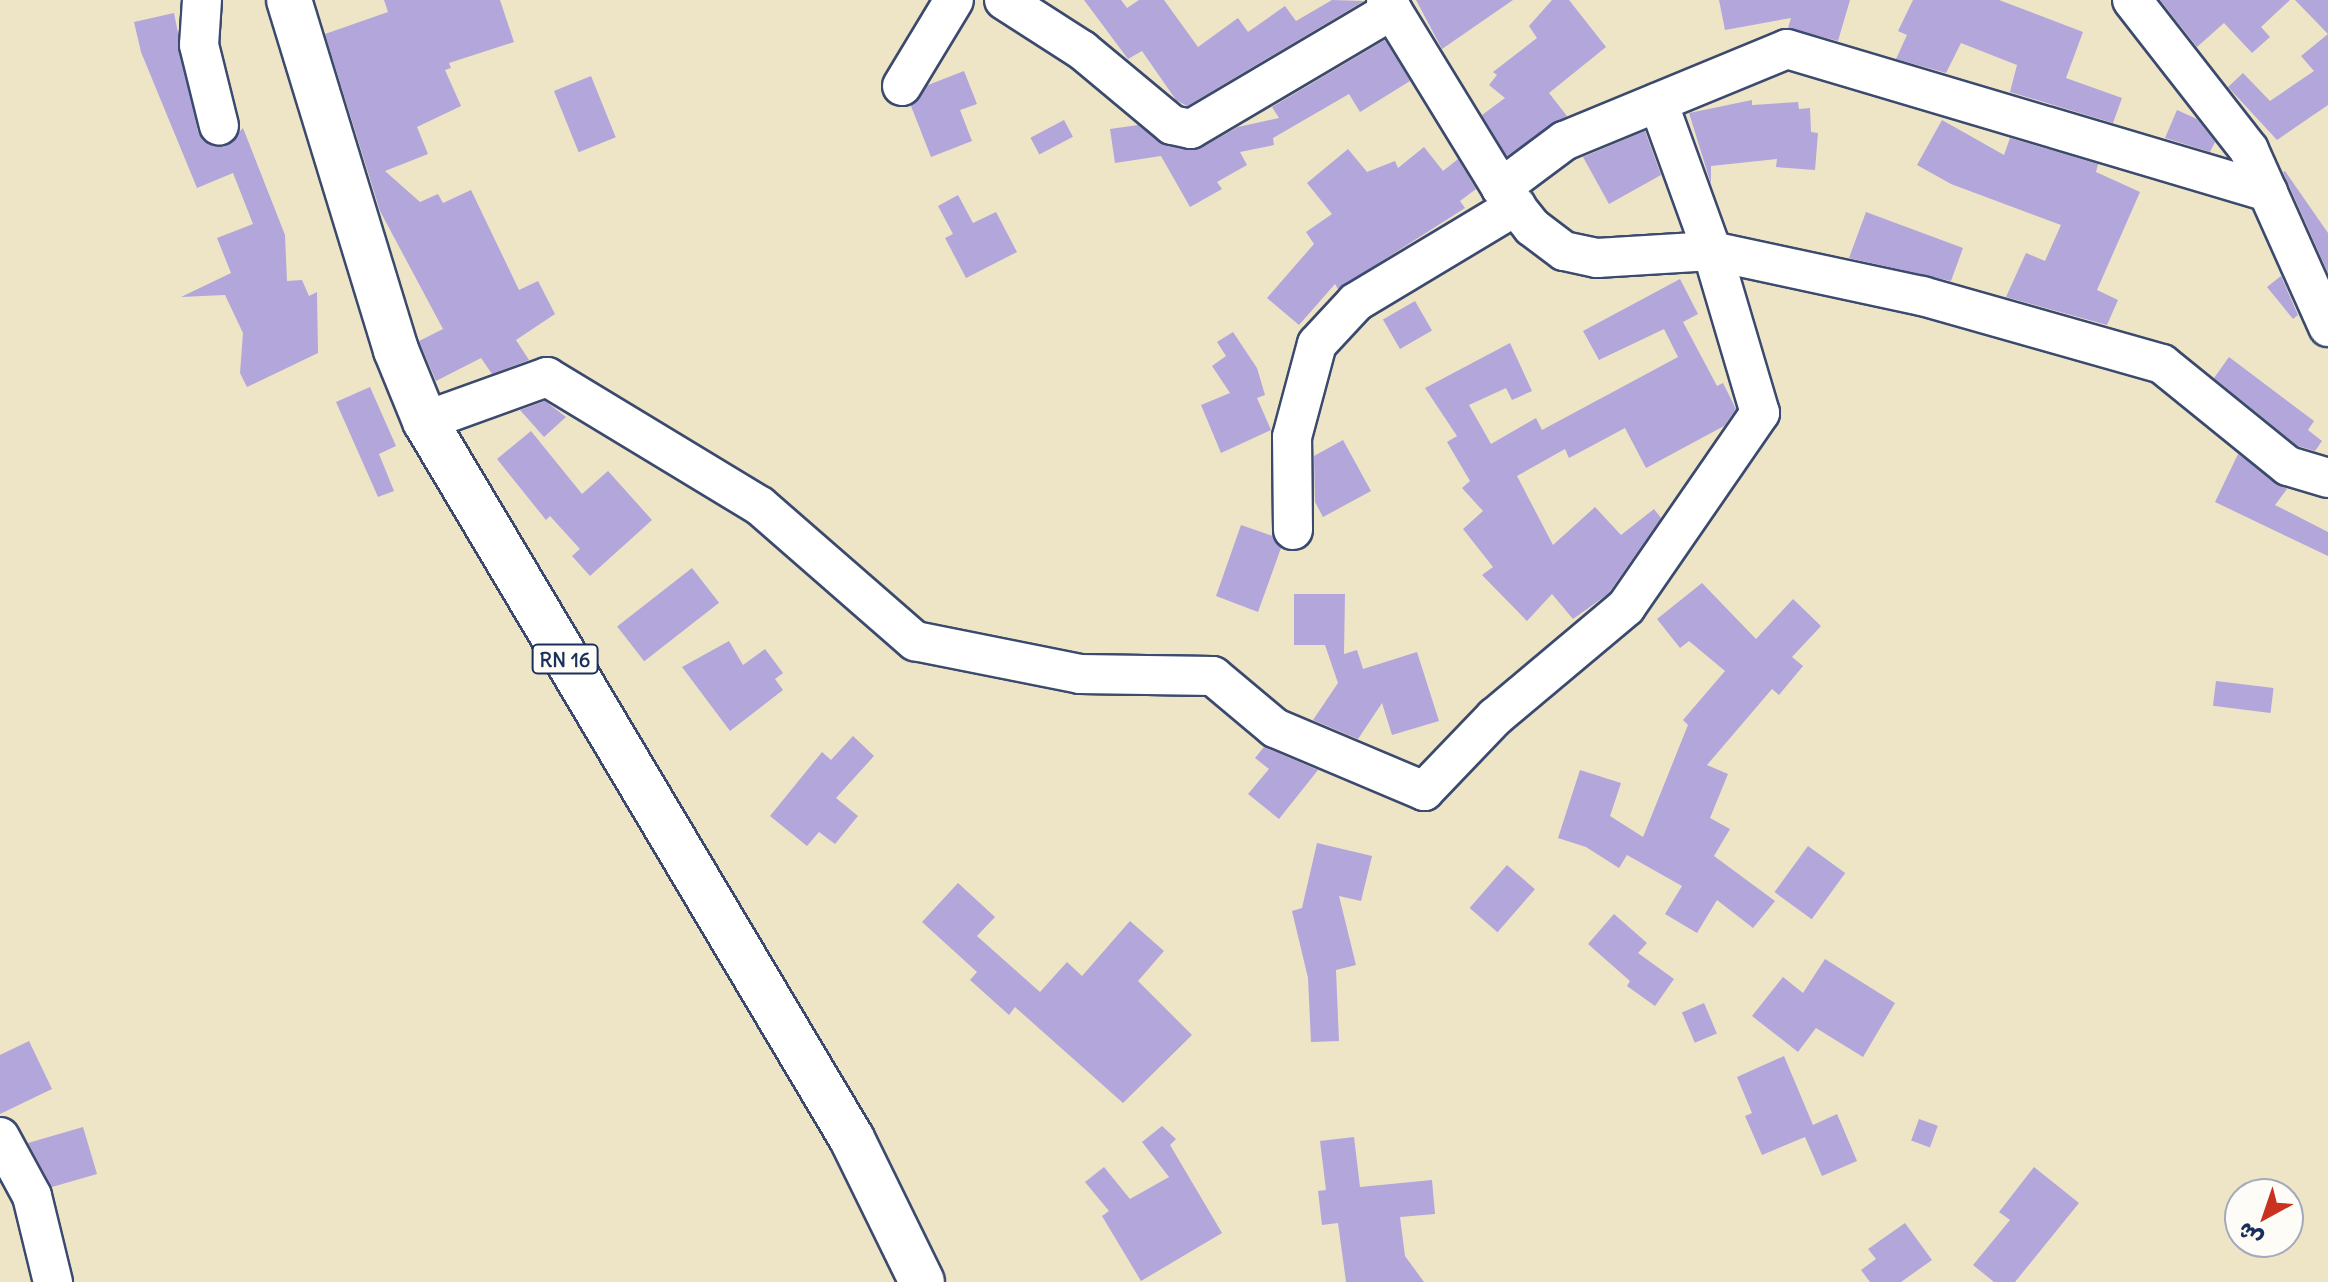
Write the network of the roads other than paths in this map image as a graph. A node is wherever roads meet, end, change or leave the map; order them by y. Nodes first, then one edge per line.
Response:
1 (202, 0) edge
2 (289, 0) edge
3 (954, 0) edge
4 (1004, 0) edge
5 (2132, 0) edge
6 (1389, 5) edge
7 (902, 86) dead end
8 (1658, 102) junction
9 (219, 126) dead end
10 (2268, 192) junction
11 (1508, 197) junction
12 (1712, 251) junction
13 (2328, 327) edge
14 (425, 421) junction
15 (2328, 478) edge
16 (1293, 530) dead end
17 (0, 1137) edge
18 (53, 1282) edge
19 (922, 1282) edge

1 - 9 street
2 - 14 main road, RN 16
3 - 7 street
4 - 6 street
5 - 10 street
6 - 11 street
8 - 10 street
8 - 11 street
8 - 12 street
10 - 13 street
11 - 12 street
11 - 16 street
12 - 14 street
12 - 15 street
14 - 19 main road, RN 16
17 - 18 street

